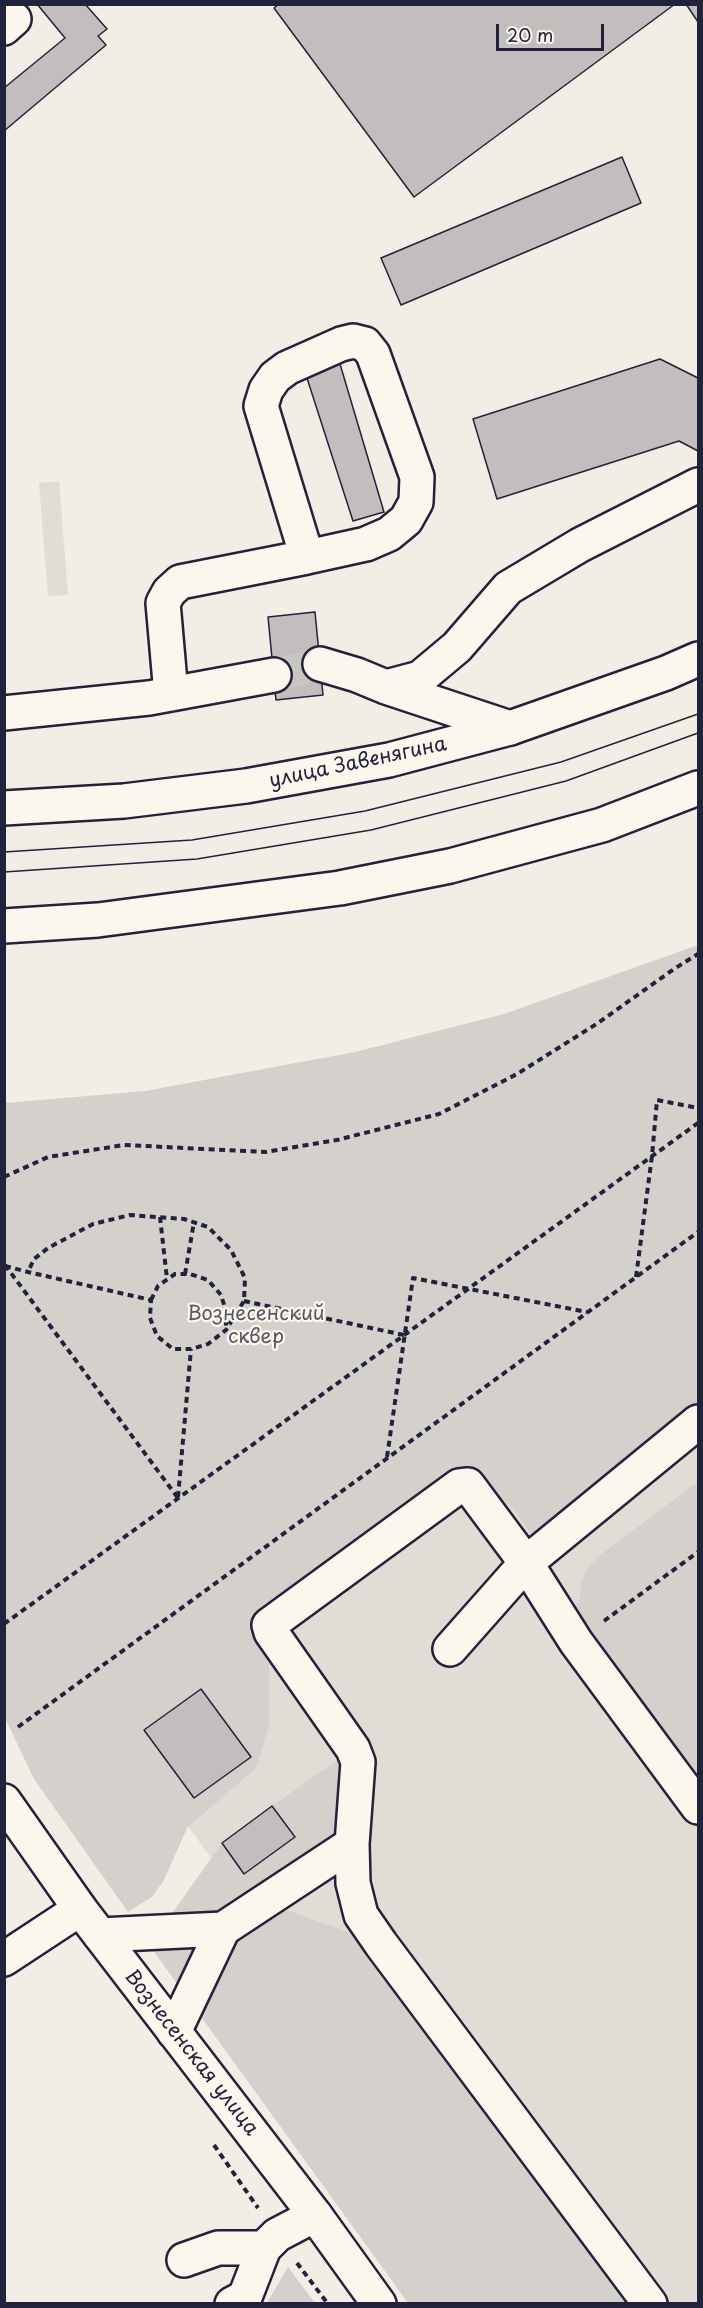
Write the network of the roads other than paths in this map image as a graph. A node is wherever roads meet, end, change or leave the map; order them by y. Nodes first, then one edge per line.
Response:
1 (699, 485) edge
2 (307, 557) junction
3 (699, 659) edge
4 (320, 664) tunnel mouth
5 (274, 675) tunnel mouth
6 (387, 687) junction
7 (171, 694) junction
8 (4, 713) edge
9 (510, 728) junction
10 (699, 788) edge
11 (4, 808) edge
12 (4, 926) edge
13 (699, 1422) edge
14 (526, 1563) junction
15 (450, 1649) dead end
16 (4, 1801) edge
17 (699, 1807) edge
18 (352, 1844) junction
19 (80, 1909) junction
20 (223, 1929) junction
21 (100, 1935) junction
22 (4, 1959) edge
23 (174, 2032) junction
24 (315, 2215) junction
25 (264, 2248) junction
26 (184, 2260) dead end
27 (232, 2304) edge
28 (379, 2304) edge
29 (650, 2304) edge

1 - 6 main road
2 - 2 main road
2 - 7 main road
3 - 9 main road, улица Завенягина
4 - 6 main road
5 - 7 main road
6 - 9 main road
7 - 8 main road
9 - 11 main road, улица Завенягина
10 - 12 main road
13 - 14 main road
14 - 15 main road
14 - 17 main road
14 - 18 main road
16 - 19 main road, Вознесенская улица
18 - 20 main road
18 - 29 main road
19 - 21 main road, Вознесенская улица
19 - 22 main road
20 - 21 main road
20 - 23 main road
21 - 23 main road, Вознесенская улица
23 - 24 main road, Вознесенская улица
24 - 25 main road
24 - 28 main road, Вознесенская улица
25 - 26 main road
25 - 27 main road

